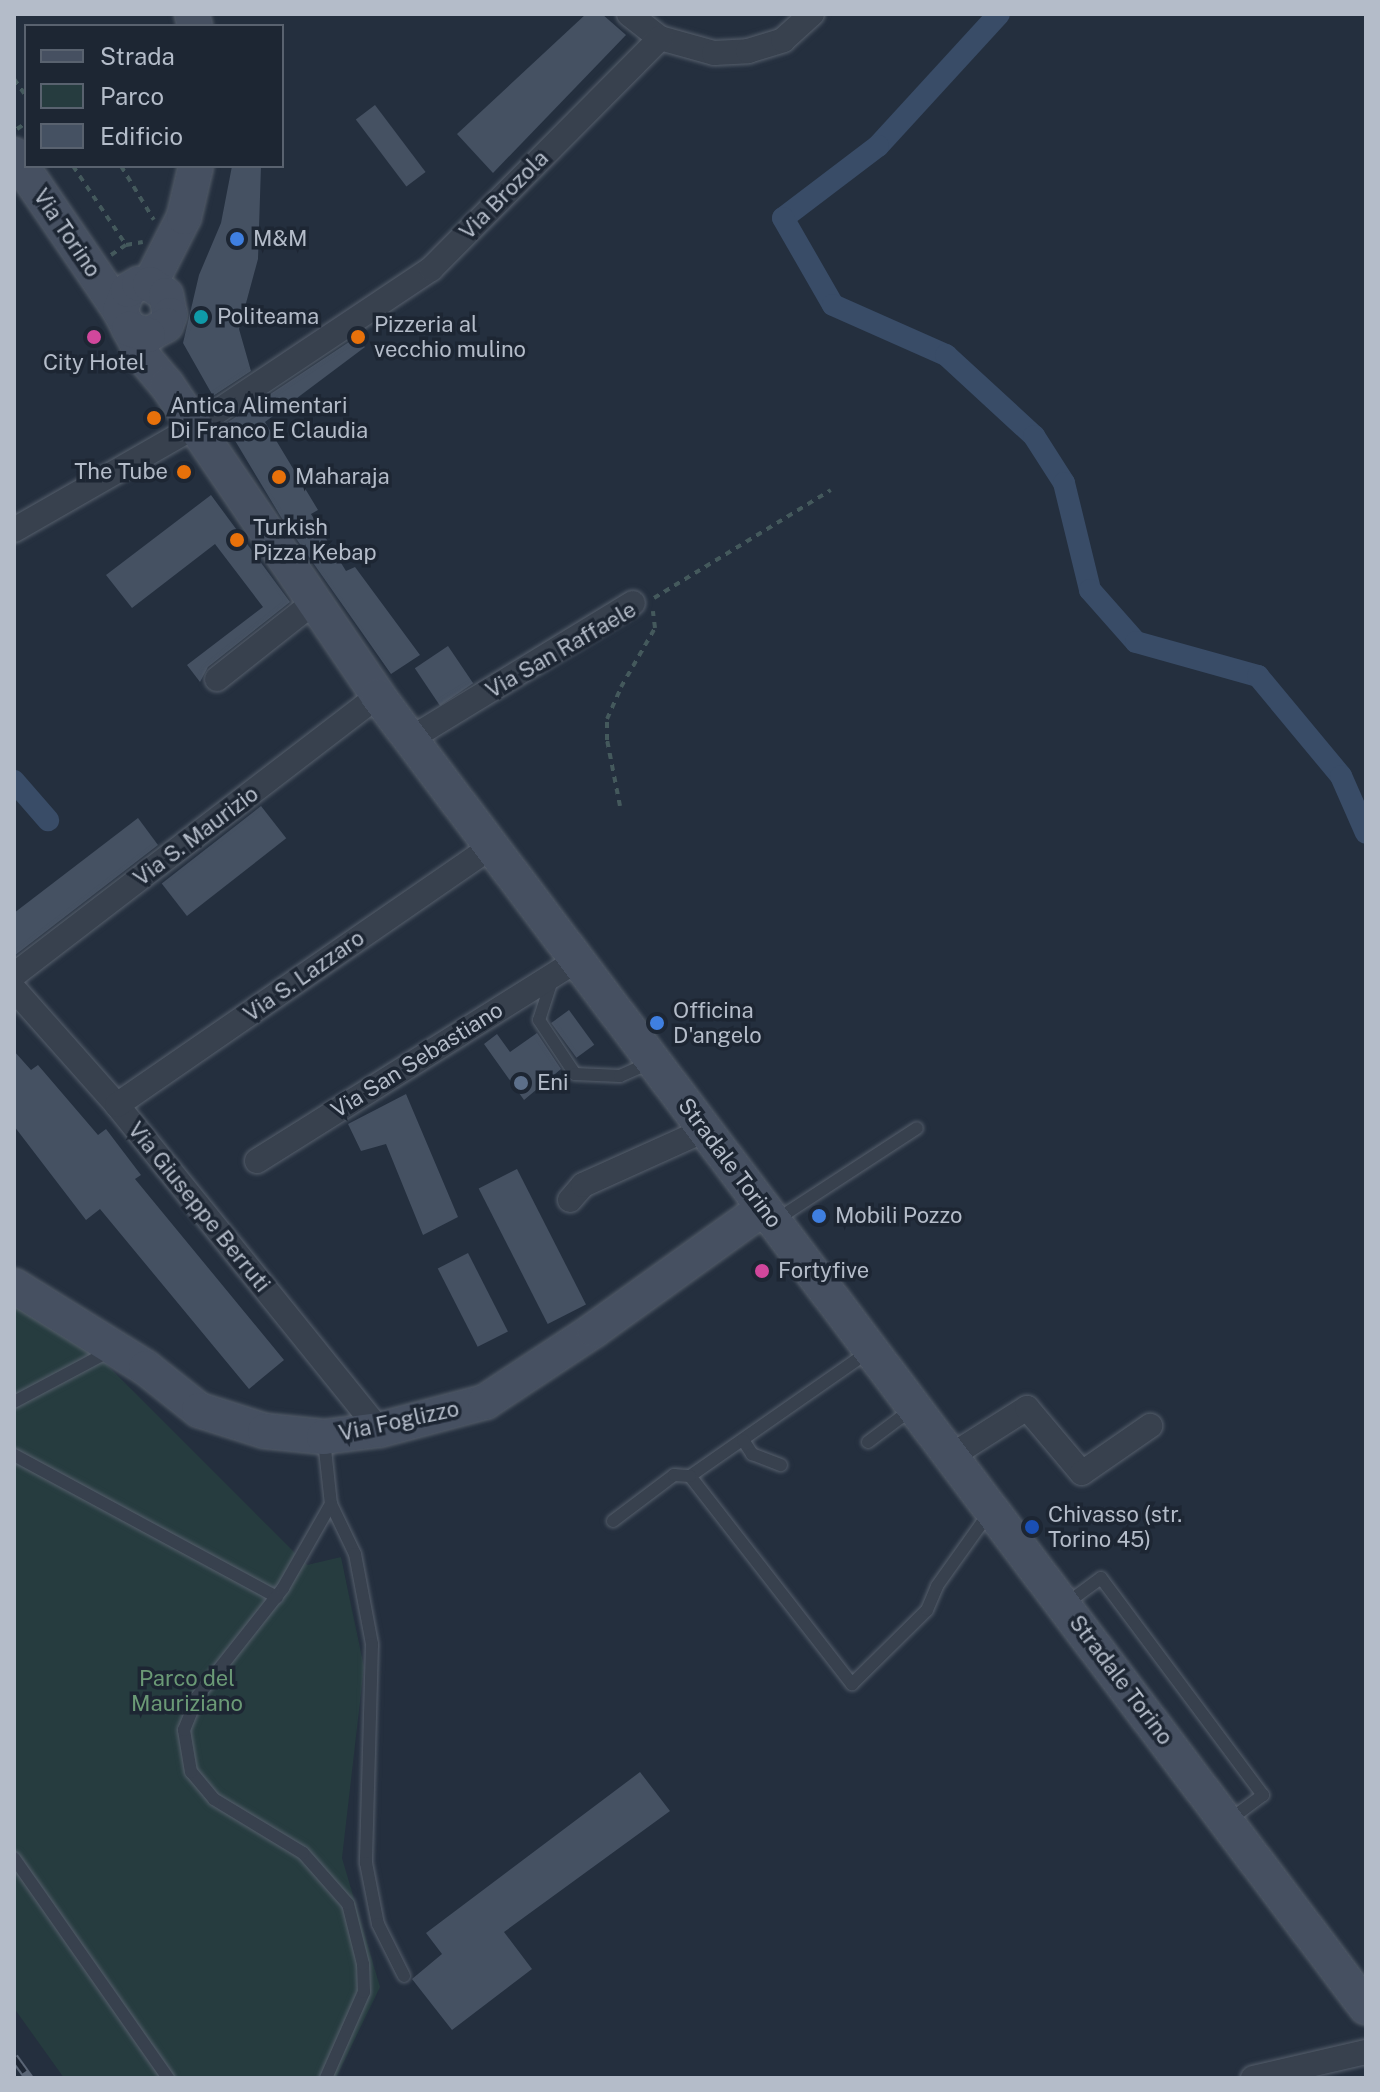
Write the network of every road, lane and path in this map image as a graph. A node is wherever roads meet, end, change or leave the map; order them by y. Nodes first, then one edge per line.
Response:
1 (629, 14) edge
2 (812, 14) edge
3 (659, 27) edge
4 (14, 155) edge
5 (74, 168) edge
6 (123, 168) edge
7 (195, 168) edge
8 (173, 224) junction
9 (149, 241) dead end
10 (126, 245) junction
11 (101, 262) dead end
12 (162, 304) junction
13 (124, 320) junction
14 (167, 385) junction
15 (194, 427) junction
16 (831, 490) dead end
17 (14, 530) edge
18 (641, 602) junction
19 (313, 603) junction
20 (217, 679) dead end
21 (378, 696) junction
22 (410, 739) junction
23 (620, 806) dead end
24 (491, 847) junction
25 (565, 967) junction
26 (14, 975) edge
27 (14, 989) edge
28 (653, 1061) junction
29 (117, 1105) junction
30 (917, 1128) dead end
31 (705, 1130) junction
32 (257, 1161) dead end
33 (570, 1200) dead end
34 (769, 1215) junction
35 (14, 1286) edge
36 (115, 1349) junction
37 (871, 1350) junction
38 (14, 1402) edge
39 (914, 1407) junction
40 (1150, 1426) dead end
41 (379, 1430) junction
42 (324, 1437) junction
43 (743, 1440) junction
44 (868, 1442) dead end
45 (14, 1455) edge
46 (951, 1456) junction
47 (781, 1465) dead end
48 (690, 1476) junction
49 (331, 1504) junction
50 (992, 1509) junction
51 (613, 1521) dead end
52 (277, 1597) junction
53 (1064, 1605) junction
54 (1228, 1821) junction
55 (14, 1858) edge
56 (404, 1976) dead end
57 (1366, 2007) edge
58 (1366, 2052) edge
59 (168, 2078) edge
60 (326, 2078) edge
61 (1253, 2078) edge

1 - 3 street
2 - 3 street
3 - 15 street, Via Brozola
4 - 13 main road, Via Torino
5 - 10 path
6 - 8 path
7 - 8 main road, Stradale Torino
8 - 12 main road, Stradale Torino
9 - 10 path
10 - 11 path
12 - 13 main road
12 - 13 main road
12 - 14 main road, Stradale Torino
13 - 14 main road, Stradale Torino
14 - 15 main road, Stradale Torino
15 - 17 street, Via Brozola
15 - 19 main road, Stradale Torino
16 - 18 path
18 - 22 street, Via San Raffaele
18 - 23 path, Via San Raffaele
19 - 20 street
19 - 21 main road, Stradale Torino
21 - 22 main road, Stradale Torino
21 - 26 street, Via S. Maurizio
22 - 24 main road, Stradale Torino
24 - 25 main road, Stradale Torino
24 - 29 street, Via S. Lazzaro
25 - 28 main road, Stradale Torino
25 - 28 lane
25 - 32 street, Via San Sebastiano
27 - 29 street, Via Giuseppe Berruti
28 - 31 main road, Stradale Torino
29 - 41 street, Via Giuseppe Berruti
30 - 34 lane
31 - 33 street
31 - 34 main road, Stradale Torino
34 - 37 main road, Stradale Torino
34 - 41 main road, Via Foglizzo
35 - 36 main road, Via Foglizzo
36 - 38 lane
36 - 42 main road, Via Foglizzo
37 - 39 main road, Stradale Torino
37 - 43 lane
39 - 44 lane
39 - 46 main road, Stradale Torino
40 - 46 street
41 - 42 main road, Via Foglizzo
42 - 49 lane
43 - 47 lane
43 - 48 lane
45 - 52 lane
46 - 50 main road, Stradale Torino
48 - 50 lane
48 - 51 lane
49 - 52 lane
49 - 56 lane
50 - 53 main road, Stradale Torino
52 - 60 lane
53 - 54 main road, Stradale Torino
53 - 54 lane
54 - 57 main road, Stradale Torino
55 - 59 lane
58 - 61 street

